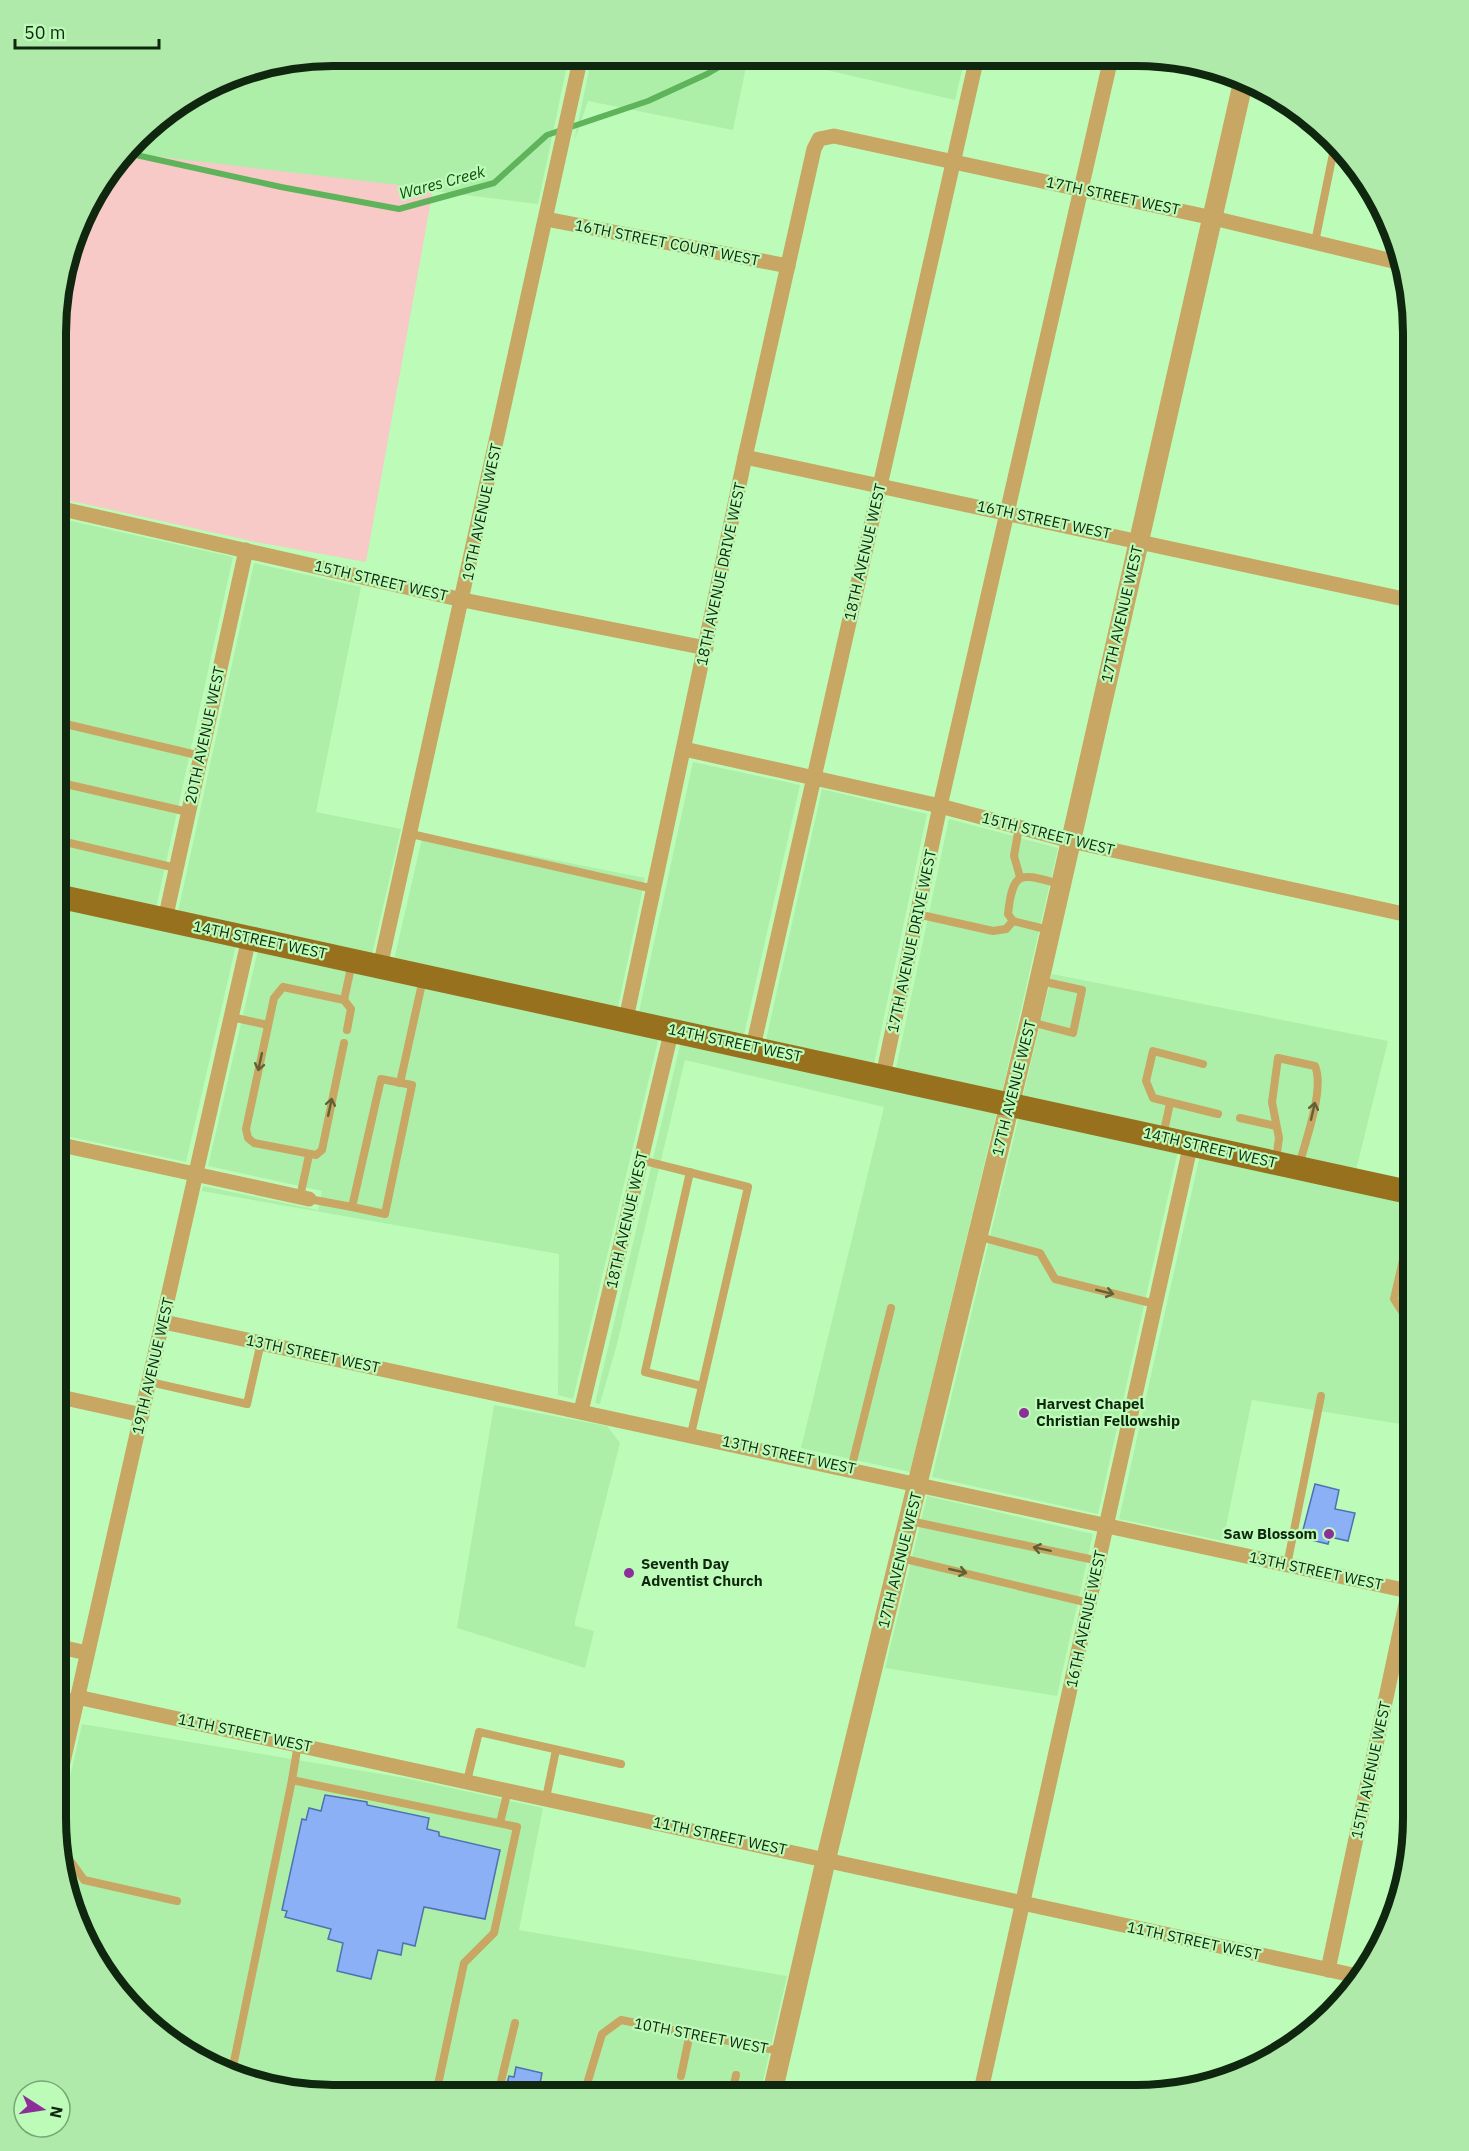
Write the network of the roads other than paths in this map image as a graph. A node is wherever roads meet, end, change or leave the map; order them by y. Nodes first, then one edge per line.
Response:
1 (578, 66) edge
2 (975, 66) edge
3 (1109, 66) edge
4 (1242, 88) edge
5 (828, 136) joint
6 (1333, 153) edge
7 (953, 162) junction
8 (1083, 190) junction
9 (1213, 218) junction
10 (546, 219) junction
11 (1315, 242) junction
12 (1393, 261) edge
13 (788, 266) junction
14 (745, 456) junction
15 (880, 485) junction
16 (66, 510) edge
17 (1008, 513) junction
18 (1139, 540) junction
19 (246, 550) junction
20 (1403, 599) edge
21 (463, 600) junction
22 (706, 648) junction
23 (66, 724) edge
24 (684, 750) junction
25 (201, 756) junction
26 (813, 777) junction
27 (66, 784) edge
28 (940, 806) junction
29 (188, 812) junction
30 (1018, 827) junction
31 (411, 834) junction
32 (1071, 841) junction
33 (66, 842) edge
34 (176, 868) junction
35 (1020, 877) junction
36 (1061, 884) junction
37 (654, 890) junction
38 (66, 898) edge
39 (917, 914) junction
40 (1403, 914) edge
41 (165, 920) junction
42 (1013, 921) junction
43 (1050, 930) junction
44 (249, 938) junction
45 (353, 960) junction
46 (380, 967) junction
47 (424, 976) junction
48 (1039, 980) junction
49 (344, 1000) junction
50 (231, 1017) junction
51 (626, 1019) junction
52 (1030, 1022) junction
53 (268, 1025) junction
54 (672, 1029) junction
55 (347, 1030) dead end
56 (344, 1043) dead end
57 (753, 1047) junction
58 (1203, 1064) dead end
59 (883, 1076) junction
60 (400, 1083) junction
61 (1170, 1102) junction
62 (1010, 1104) junction
63 (1218, 1114) dead end
64 (1240, 1118) dead end
65 (1275, 1126) junction
66 (1163, 1137) junction
67 (1191, 1143) junction
68 (66, 1146) edge
69 (309, 1155) junction
70 (641, 1160) junction
71 (1287, 1165) junction
72 (690, 1172) junction
73 (194, 1174) junction
74 (1403, 1191) edge
75 (304, 1198) junction
76 (352, 1207) junction
77 (978, 1237) junction
78 (1403, 1260) edge
79 (1155, 1305) junction
80 (891, 1308) dead end
81 (1403, 1313) edge
82 (164, 1322) junction
83 (261, 1342) junction
84 (150, 1382) junction
85 (702, 1386) junction
86 (1321, 1396) dead end
87 (66, 1398) edge
88 (581, 1411) junction
89 (142, 1415) junction
90 (691, 1434) junction
91 (851, 1469) junction
92 (919, 1484) junction
93 (910, 1521) junction
94 (1106, 1527) junction
95 (901, 1558) junction
96 (1099, 1560) junction
97 (1287, 1565) junction
98 (1403, 1590) edge
99 (1089, 1603) junction
100 (1403, 1628) edge
101 (66, 1648) edge
102 (87, 1653) junction
103 (77, 1696) junction
104 (298, 1744) junction
105 (66, 1747) edge
106 (556, 1750) junction
107 (621, 1764) dead end
108 (292, 1780) junction
109 (467, 1781) junction
110 (508, 1790) junction
111 (546, 1798) junction
112 (500, 1823) junction
113 (825, 1859) junction
114 (70, 1862) edge
115 (177, 1901) dead end
116 (1023, 1903) junction
117 (1328, 1970) junction
118 (1352, 1975) edge
119 (514, 2023) dead end
120 (690, 2033) junction
121 (782, 2051) junction
122 (233, 2066) edge
123 (736, 2075) dead end
124 (681, 2076) dead end
125 (438, 2085) edge
126 (500, 2085) edge
127 (587, 2085) edge
128 (734, 2085) edge
129 (774, 2085) edge
130 (982, 2085) edge

1 - 10 street, 19TH AVENUE WEST
2 - 7 street, 18TH AVENUE WEST
3 - 8 street, 17TH AVENUE DRIVE WEST
4 - 9 street, 17TH AVENUE WEST
5 - 7 street, 17TH STREET WEST
5 - 13 street, 18TH AVENUE DRIVE WEST
6 - 11 lane
7 - 8 street, 17TH STREET WEST
7 - 15 street, 18TH AVENUE WEST
8 - 9 street, 17TH STREET WEST
8 - 17 street, 17TH AVENUE DRIVE WEST
9 - 11 street, 17TH STREET WEST
9 - 18 street, 17TH AVENUE WEST
10 - 13 street, 16TH STREET COURT WEST
10 - 21 street, 19TH AVENUE WEST
11 - 12 street, 17TH STREET WEST
13 - 14 street, 18TH AVENUE DRIVE WEST
14 - 15 street, 16TH STREET WEST
14 - 22 street, 18TH AVENUE DRIVE WEST
15 - 17 street, 16TH STREET WEST
15 - 26 street, 18TH AVENUE WEST
16 - 19 street, 15TH STREET WEST
17 - 18 street, 16TH STREET WEST
17 - 28 street, 17TH AVENUE DRIVE WEST
18 - 20 street, 16TH STREET WEST
18 - 32 street, 17TH AVENUE WEST
19 - 21 street, 15TH STREET WEST
19 - 25 street, 20TH AVENUE WEST
21 - 22 street, 15TH STREET WEST
21 - 31 street, 19TH AVENUE WEST
22 - 24 street, 18TH AVENUE DRIVE WEST
23 - 25 lane
24 - 26 street, 15TH STREET WEST
24 - 37 street, 18TH AVENUE DRIVE WEST
25 - 29 street, 20TH AVENUE WEST
26 - 28 street, 15TH STREET WEST
26 - 57 street, 18TH AVENUE WEST
27 - 29 lane
28 - 30 street, 15TH STREET WEST
28 - 39 street, 17TH AVENUE DRIVE WEST
29 - 34 street, 20TH AVENUE WEST
30 - 32 street, 15TH STREET WEST
30 - 35 lane
31 - 37 lane
31 - 46 street, 19TH AVENUE WEST
32 - 36 street, 17TH AVENUE WEST
32 - 40 street, 15TH STREET WEST
33 - 34 lane
34 - 41 street, 20TH AVENUE WEST
35 - 36 lane
35 - 42 lane
36 - 43 street, 17TH AVENUE WEST
37 - 51 street, 18TH AVENUE DRIVE WEST
38 - 41 main road, 14TH STREET WEST
39 - 42 lane
39 - 59 street, 17TH AVENUE DRIVE WEST
41 - 44 main road, 14TH STREET WEST
42 - 43 lane
43 - 48 street, 17TH AVENUE WEST
44 - 45 main road, 14TH STREET WEST
44 - 50 street, 19TH AVENUE WEST
45 - 46 main road, 14TH STREET WEST
45 - 49 lane
46 - 47 main road, 14TH STREET WEST
47 - 51 main road, 14TH STREET WEST
47 - 60 lane
48 - 52 street, 17TH AVENUE WEST
48 - 52 lane
49 - 53 lane
49 - 55 lane
50 - 53 lane
50 - 73 street, 19TH AVENUE WEST
51 - 54 main road, 14TH STREET WEST
52 - 62 street, 17TH AVENUE WEST
53 -> 69 lane
54 - 57 main road, 14TH STREET WEST
54 - 70 street, 18TH AVENUE WEST
69 -> 56 lane
57 - 59 main road, 14TH STREET WEST
58 - 61 lane
59 - 62 main road, 14TH STREET WEST
60 - 76 lane
60 - 76 lane
61 - 63 lane
61 - 66 lane
62 - 66 main road, 14TH STREET WEST
62 - 77 street, 17TH AVENUE WEST
64 - 65 lane
65 - 71 lane
71 -> 65 lane
66 - 67 main road, 14TH STREET WEST
67 - 71 main road, 14TH STREET WEST
67 - 79 street, 16TH AVENUE WEST
68 - 73 street
69 - 75 lane
70 - 72 lane
70 - 88 street, 18TH AVENUE WEST
71 - 74 main road, 14TH STREET WEST
72 - 85 lane
72 - 85 lane
73 - 75 street
73 - 82 street, 19TH AVENUE WEST
75 - 76 lane
77 -> 79 lane
77 - 92 street, 17TH AVENUE WEST
78 - 81 lane
79 - 94 street, 16TH AVENUE WEST
80 - 91 lane
82 - 83 street, 13TH STREET WEST
82 - 84 street, 19TH AVENUE WEST
83 - 84 lane
83 - 88 street, 13TH STREET WEST
84 - 89 street, 19TH AVENUE WEST
85 - 90 lane
86 - 97 lane
87 - 89 street
88 - 90 street, 13TH STREET WEST
89 - 102 street, 19TH AVENUE WEST
90 - 91 street, 13TH STREET WEST
91 - 92 street, 13TH STREET WEST
92 - 93 street, 17TH AVENUE WEST
92 - 94 street, 13TH STREET WEST
93 - 95 street, 17TH AVENUE WEST
96 -> 93 lane
94 - 96 street, 16TH AVENUE WEST
94 - 97 street, 13TH STREET WEST
95 -> 99 lane
95 - 113 street, 17TH AVENUE WEST
96 - 99 street, 16TH AVENUE WEST
97 - 98 street, 13TH STREET WEST
99 - 116 street, 16TH AVENUE WEST
100 - 117 street, 15TH AVENUE WEST
101 - 102 street
102 - 103 street, 19TH AVENUE WEST
103 - 104 street, 11TH STREET WEST
103 - 105 street, 19TH AVENUE WEST
104 - 108 lane
104 - 109 street, 11TH STREET WEST
106 - 107 lane
106 - 109 lane
106 - 111 lane
108 - 112 lane
108 - 122 lane
109 - 110 street, 11TH STREET WEST
110 - 111 street, 11TH STREET WEST
110 - 112 lane
111 - 113 street, 11TH STREET WEST
112 - 125 lane
113 - 116 street, 11TH STREET WEST
113 - 121 street, 17TH AVENUE WEST
114 - 115 lane
116 - 117 street, 11TH STREET WEST
116 - 130 street, 16TH AVENUE WEST
117 - 118 street, 11TH STREET WEST
119 - 126 lane
120 - 121 lane, 10TH STREET WEST
120 - 124 lane
120 - 127 lane, 10TH STREET WEST
121 - 129 street, 17TH AVENUE WEST
123 - 128 lane

